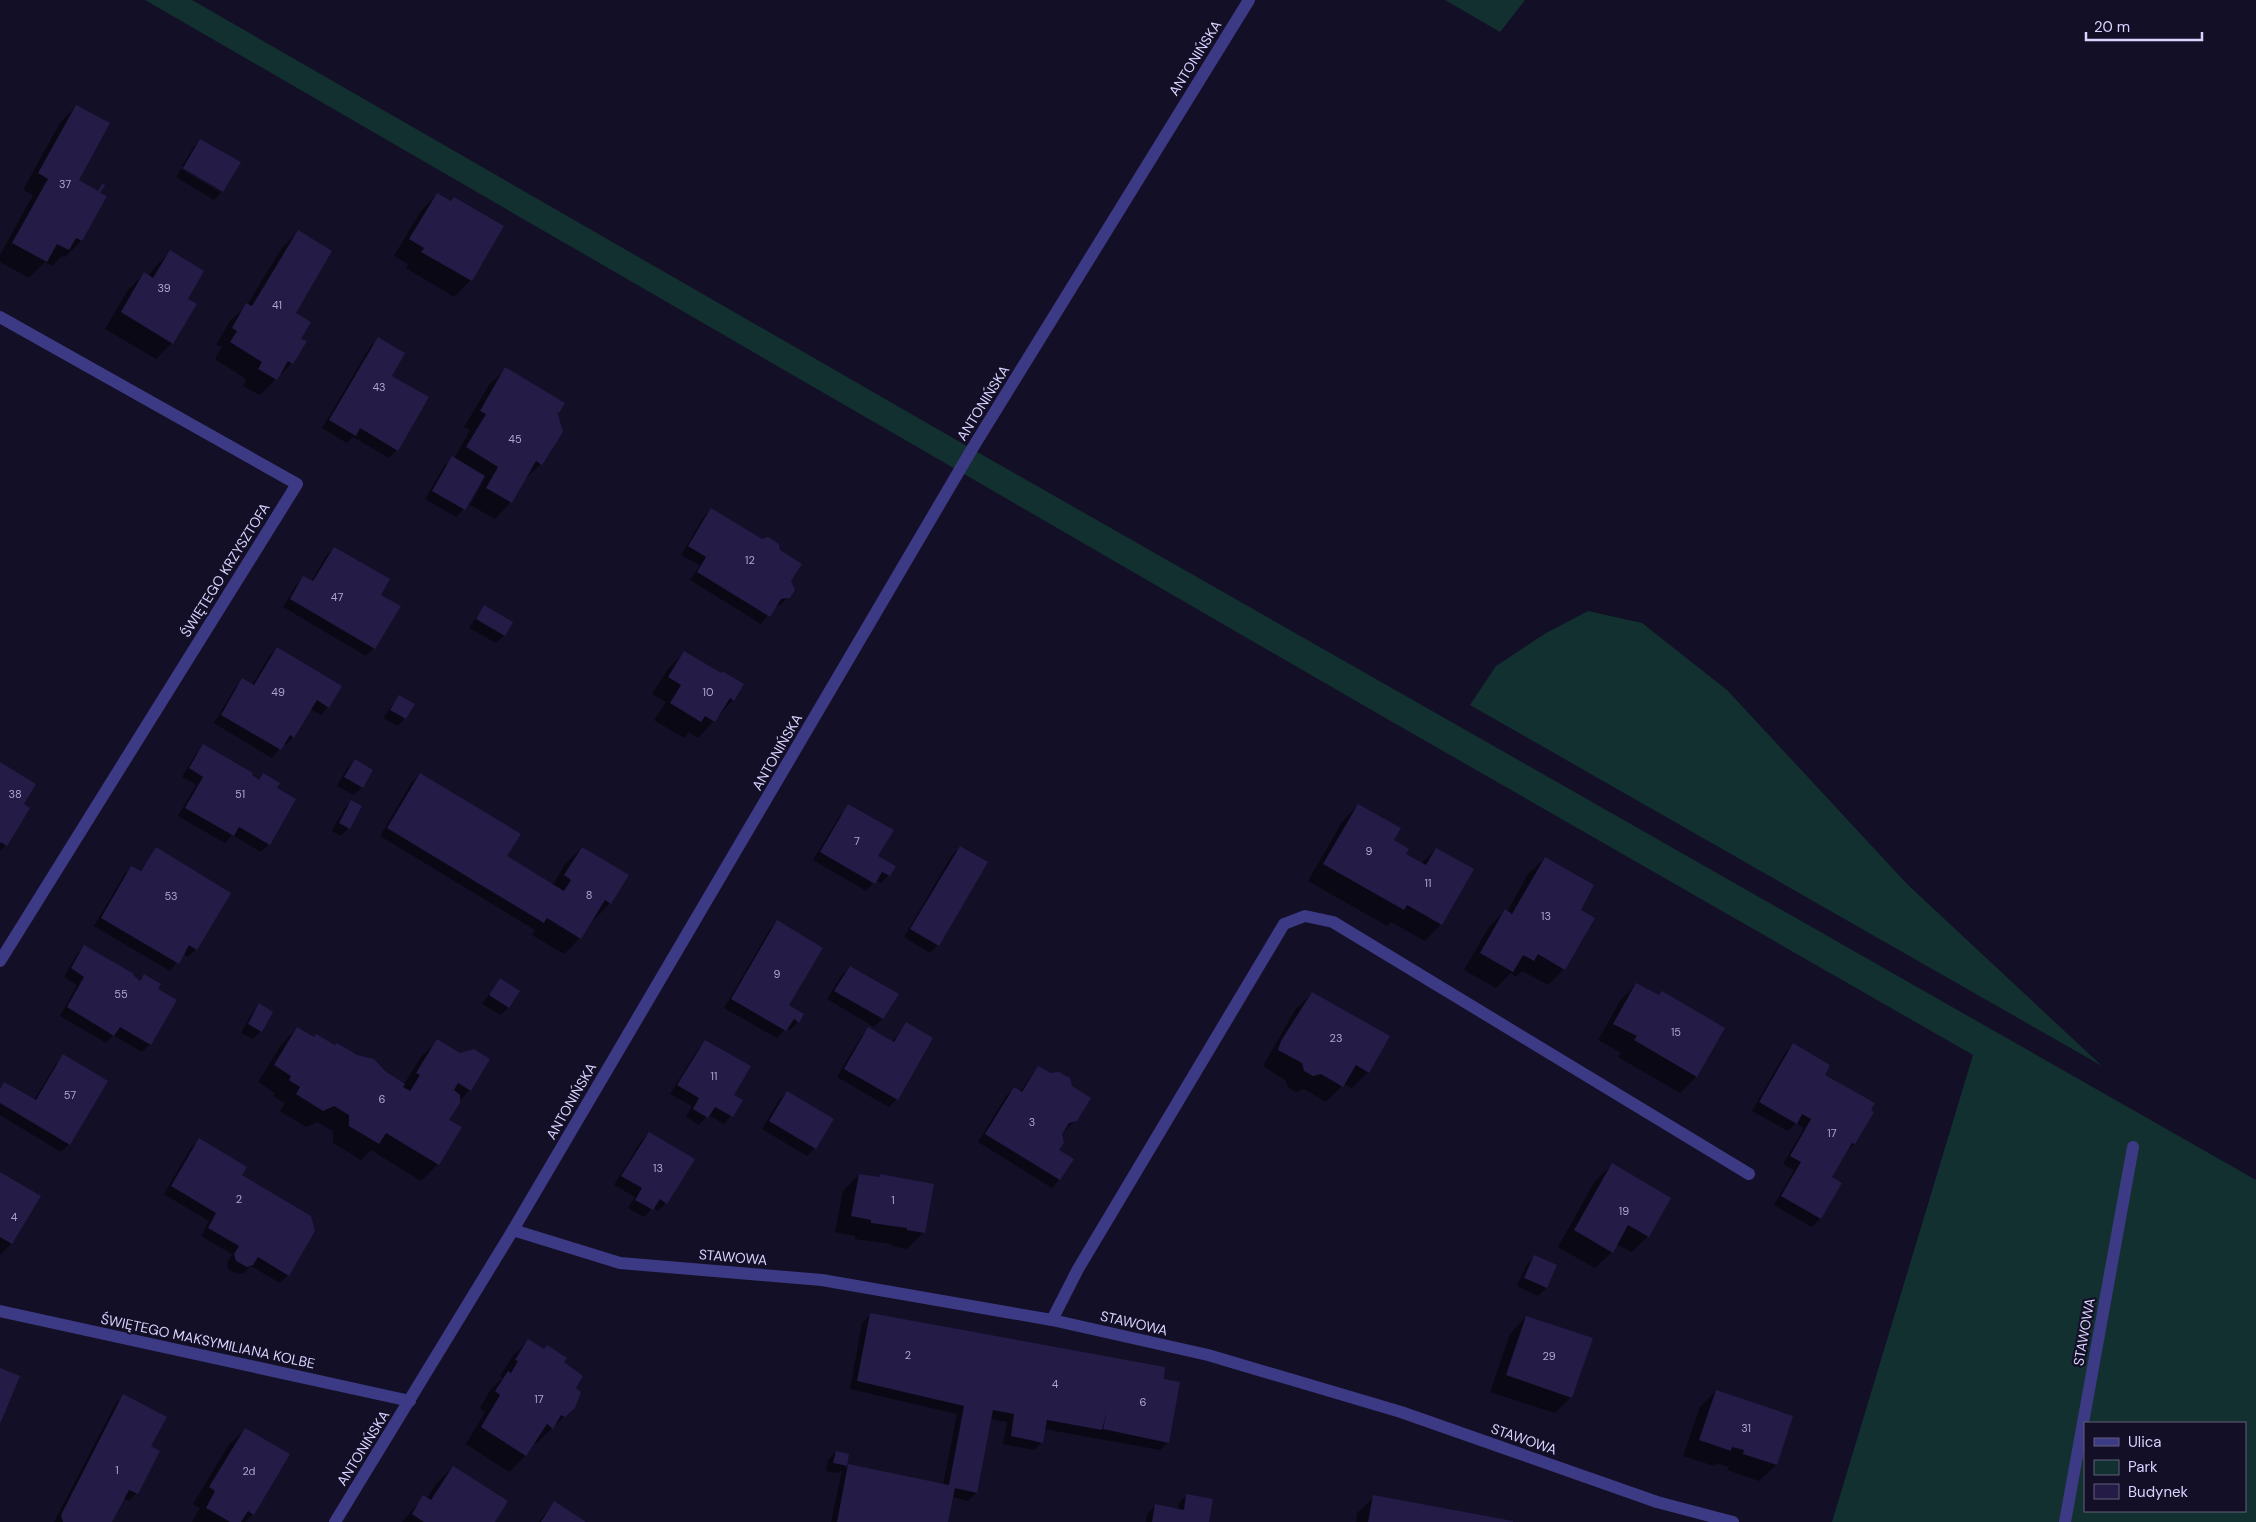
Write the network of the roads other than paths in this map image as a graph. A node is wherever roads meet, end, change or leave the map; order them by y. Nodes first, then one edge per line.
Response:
1 (1249, 0) edge
2 (0, 317) edge
3 (0, 961) edge
4 (2133, 1147) dead end
5 (1749, 1174) dead end
6 (513, 1230) junction
7 (0, 1311) edge
8 (1052, 1320) junction
9 (410, 1401) junction
10 (335, 1522) edge
11 (1733, 1522) edge
12 (2065, 1522) edge

1 - 6 street, ANTONIŃSKA
2 - 3 street, ŚWIĘTEGO KRZYSZTOFA
4 - 12 street, STAWOWA
5 - 8 street
6 - 8 street, STAWOWA
6 - 9 street, ANTONIŃSKA
7 - 9 street, ŚWIĘTEGO MAKSYMILIANA KOLBE
8 - 11 street, STAWOWA
9 - 10 street, ANTONIŃSKA

